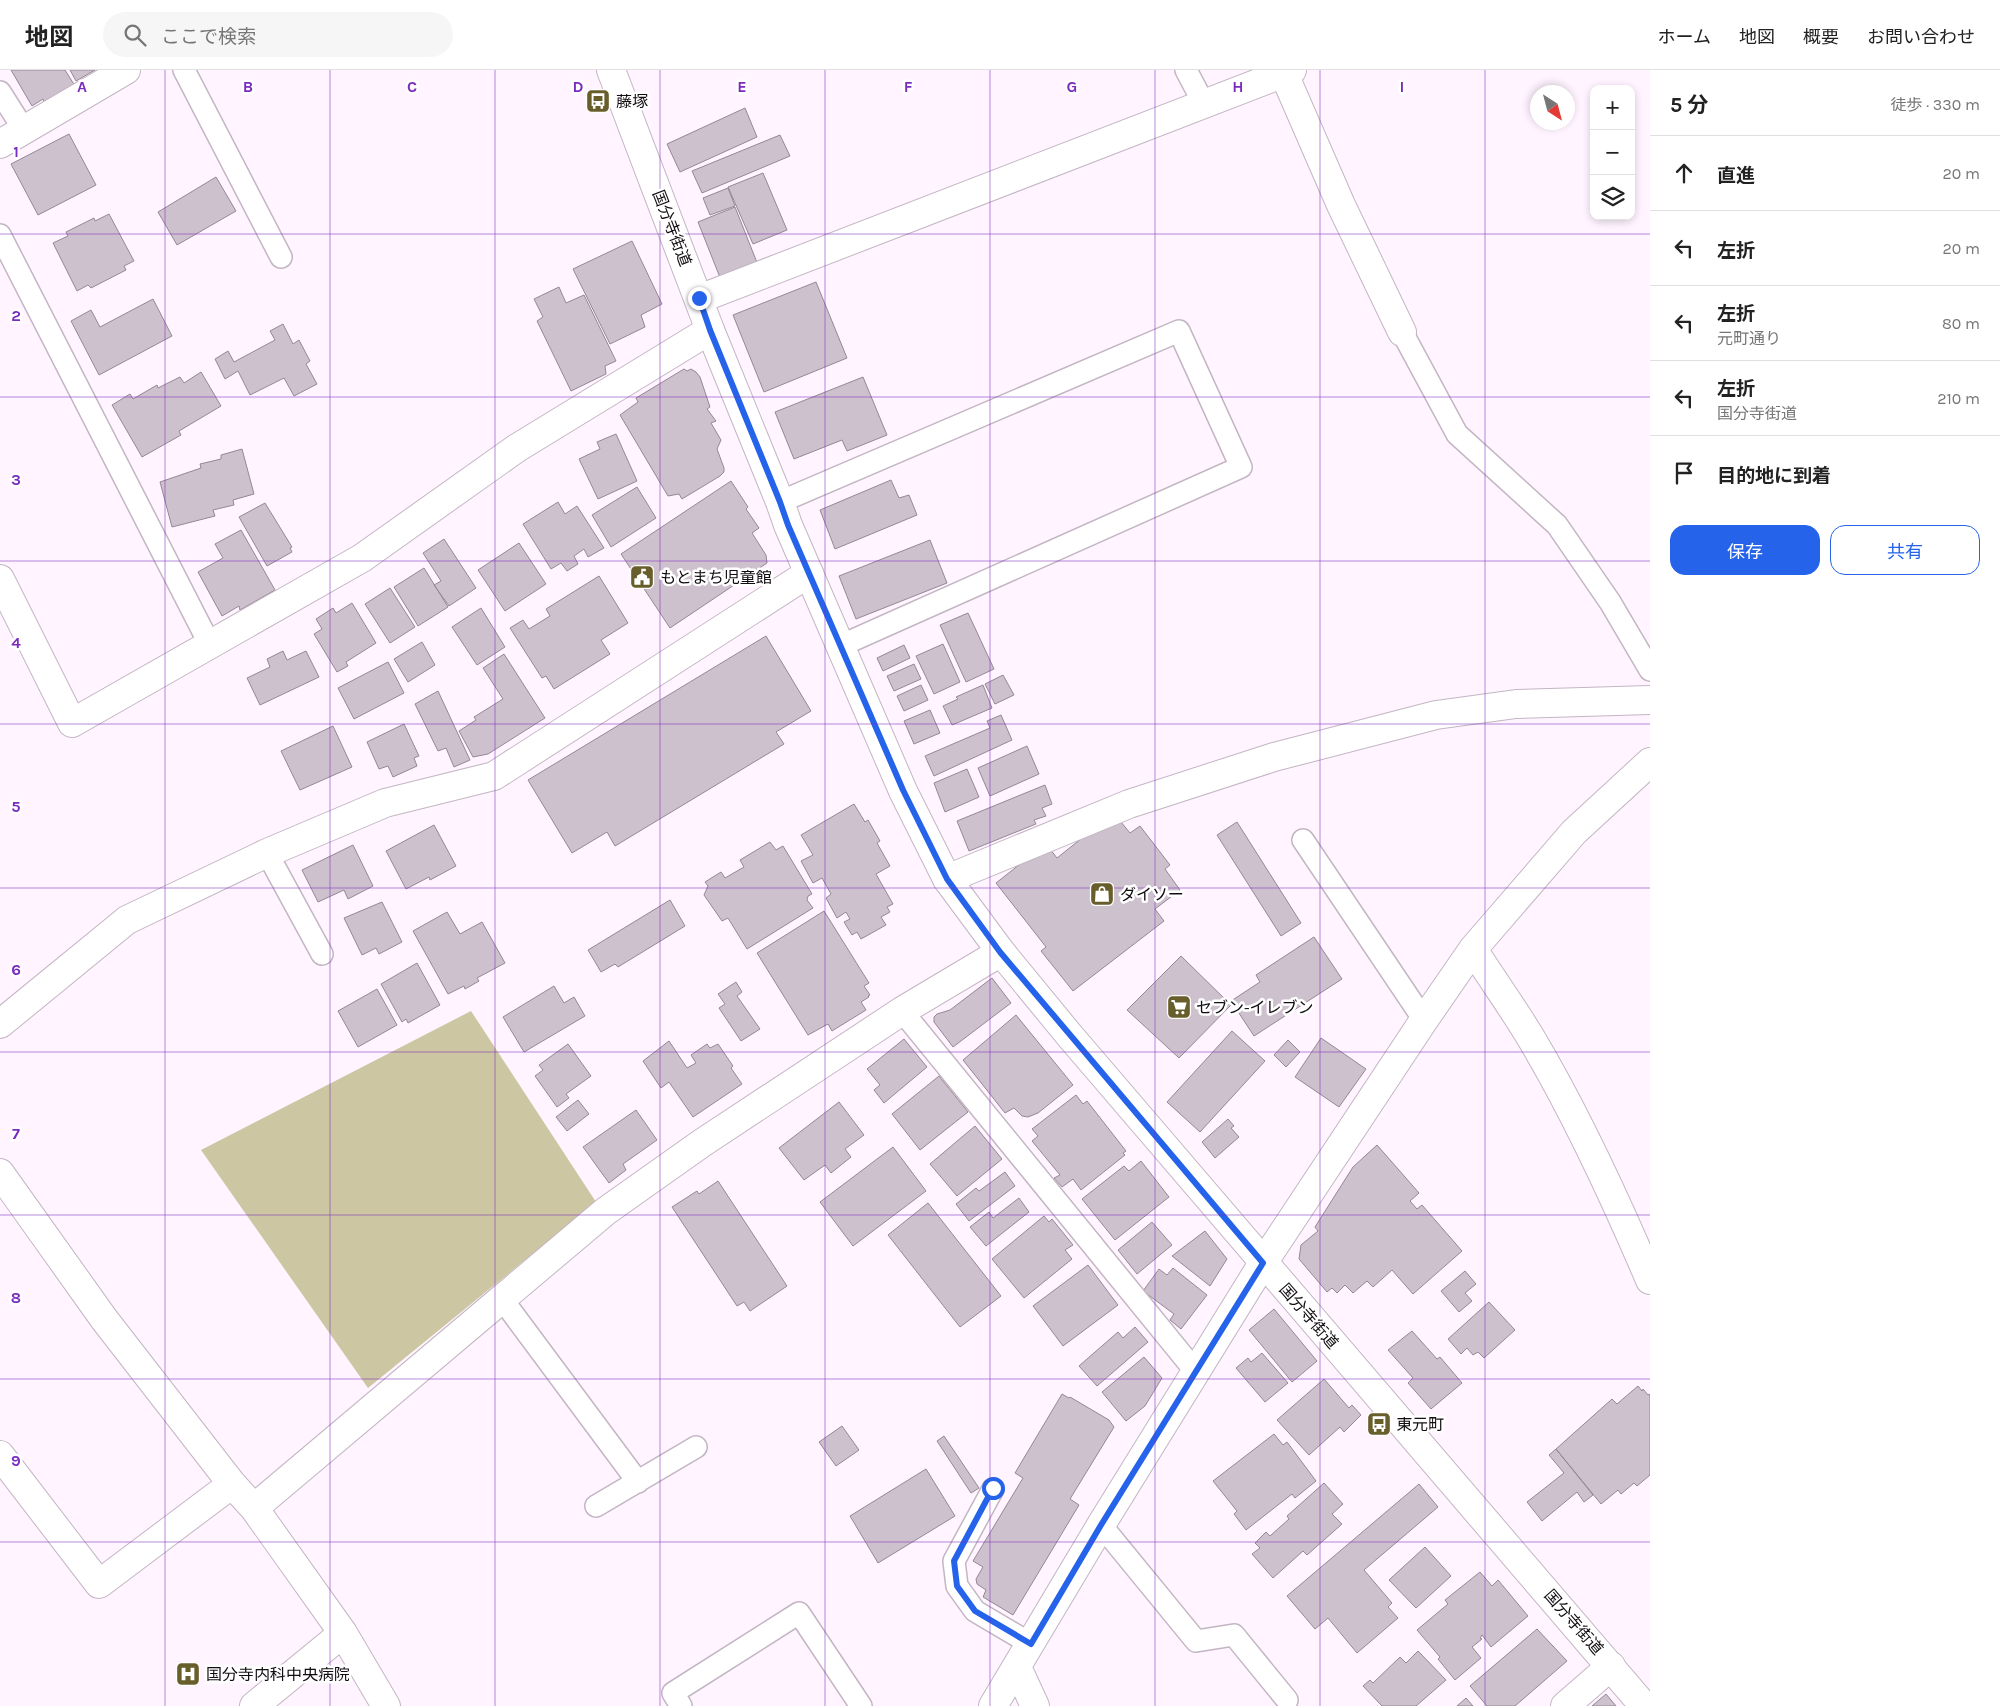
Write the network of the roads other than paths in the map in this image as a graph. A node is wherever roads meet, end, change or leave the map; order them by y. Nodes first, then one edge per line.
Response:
1 (126, 70) edge
2 (184, 70) edge
3 (611, 70) edge
4 (1186, 70) edge
5 (1288, 72) edge
6 (0, 92) edge
7 (1204, 104) junction
8 (24, 130) junction
9 (0, 144) edge
10 (0, 235) edge
11 (281, 257) dead end
12 (699, 298) junction
13 (710, 330) junction
14 (1402, 332) joint
15 (780, 502) junction
16 (808, 573) junction
17 (0, 579) edge
18 (210, 645) junction
19 (840, 646) junction
20 (1650, 670) edge
21 (1650, 700) edge
22 (1650, 762) edge
23 (1303, 840) dead end
24 (267, 853) junction
25 (947, 879) junction
26 (1473, 949) junction
27 (1000, 952) junction
28 (322, 954) dead end
29 (902, 1011) junction
30 (1424, 1020) junction
31 (0, 1024) edge
32 (0, 1174) edge
33 (1263, 1263) junction
34 (1650, 1280) edge
35 (502, 1299) junction
36 (1196, 1372) junction
37 (696, 1447) dead end
38 (0, 1455) edge
39 (638, 1482) junction
40 (232, 1484) junction
41 (993, 1488) dead end
42 (596, 1506) dead end
43 (254, 1508) junction
44 (1101, 1525) junction
45 (343, 1633) junction
46 (1031, 1644) junction
47 (1611, 1666) junction
48 (1017, 1667) junction
49 (1287, 1700) dead end
50 (254, 1706) edge
51 (386, 1706) edge
52 (681, 1706) edge
53 (861, 1706) edge
54 (993, 1706) edge
55 (1035, 1706) edge
56 (1566, 1706) edge
57 (1644, 1706) edge

1 - 8 street
2 - 11 lane
3 - 12 street, 国分寺街道
4 - 7 lane
5 - 7 street
5 - 14 street
6 - 8 lane
7 - 12 street
8 - 9 street
10 - 18 lane
12 - 13 street, 国分寺街道
13 - 15 street, 国分寺街道
13 - 18 street
14 - 20 lane
15 - 16 street, 国分寺街道
15 - 19 lane
16 - 19 street, 国分寺街道
16 - 24 street
17 - 18 street
19 - 25 street, 国分寺街道
21 - 25 street
22 - 26 street
23 - 30 lane
24 - 28 lane
24 - 31 street
25 - 27 street, 国分寺街道
26 - 30 street
26 - 34 street
27 - 29 street
27 - 33 street, 国分寺街道
29 - 35 street
29 - 36 lane
30 - 33 street
32 - 40 street
33 - 36 street
33 - 47 street, 国分寺街道
35 - 39 lane
35 - 43 street
36 - 44 street
37 - 39 lane
38 - 40 street
39 - 42 lane
40 - 43 street
41 - 46 lane
43 - 45 street
44 - 46 street
44 - 49 lane
45 - 50 street
45 - 51 street
46 - 48 street
47 - 56 street
47 - 57 street, 国分寺街道
48 - 54 street
48 - 55 street
52 - 53 lane

